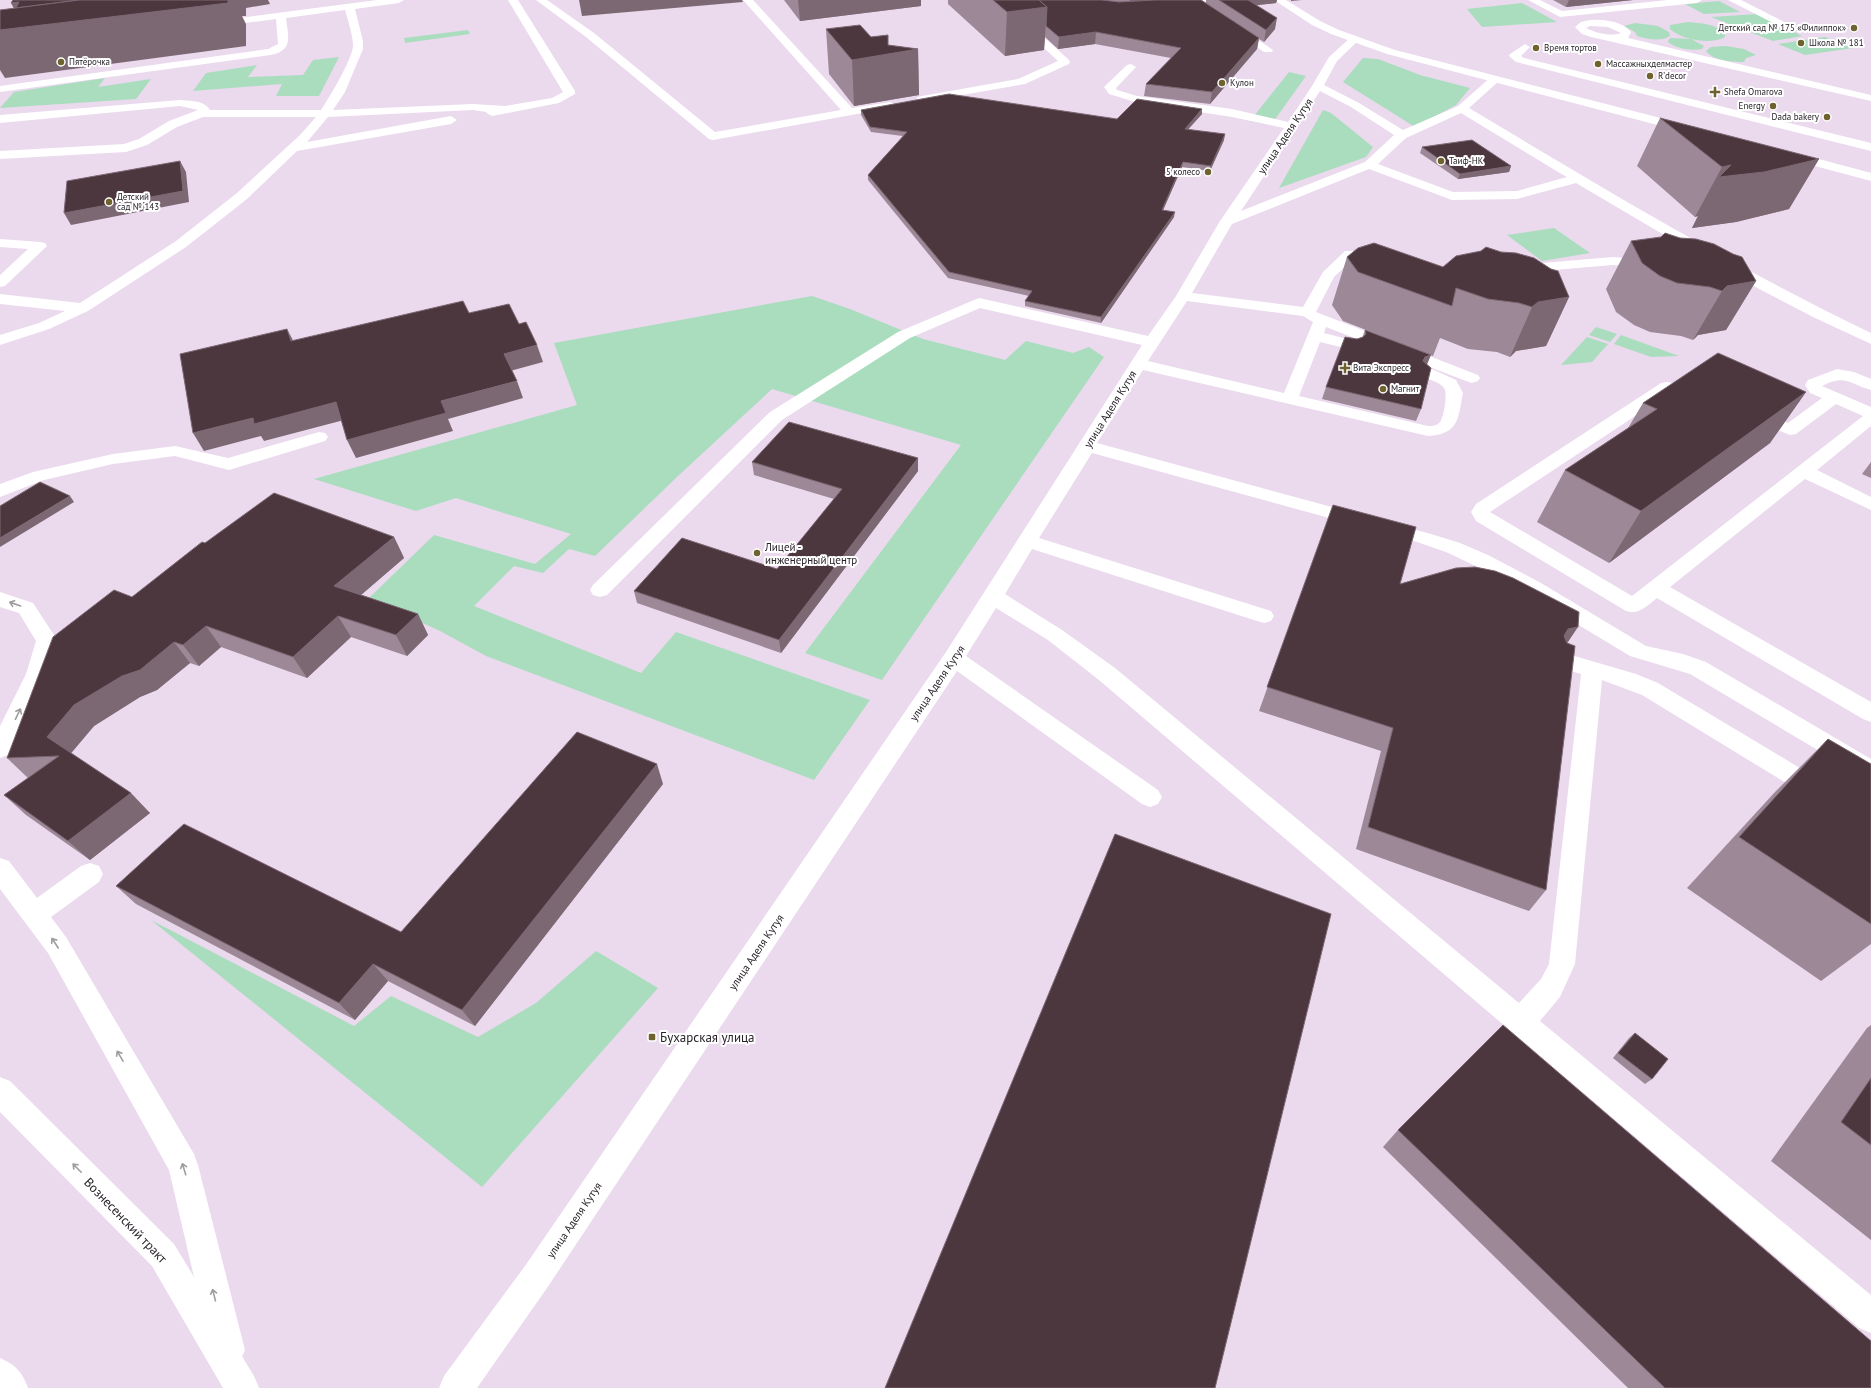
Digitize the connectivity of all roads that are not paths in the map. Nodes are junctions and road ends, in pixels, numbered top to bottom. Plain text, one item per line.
1 (399, 0) edge
2 (513, 0) edge
3 (541, 0) edge
4 (748, 0) edge
5 (998, 0) edge
6 (1279, 0) edge
7 (1533, 0) edge
8 (1697, 0) edge
9 (1733, 0) edge
10 (1194, 1) edge
11 (349, 6) junction
12 (1560, 14) junction
13 (281, 15) junction
14 (203, 25) dead end
15 (1582, 26) junction
16 (1789, 27) dead end
17 (1612, 38) junction
18 (1354, 40) junction
19 (1525, 47) dead end
20 (1268, 50) dead end
21 (1131, 66) dead end
22 (1495, 79) junction
23 (1318, 86) junction
24 (0, 89) edge
25 (1871, 98) edge
26 (1462, 108) junction
27 (507, 110) junction
28 (849, 112) junction
29 (200, 113) junction
30 (326, 114) junction
31 (0, 119) edge
32 (1291, 126) junction
33 (1702, 133) edge
34 (1402, 135) junction
35 (1871, 147) edge
36 (293, 150) junction
37 (274, 151) dead end
38 (1779, 153) edge
39 (0, 155) edge
40 (1369, 165) junction
41 (1871, 177) edge
42 (1579, 178) junction
43 (1228, 221) junction
44 (0, 243) edge
45 (1663, 267) edge
46 (1390, 268) edge
47 (1502, 270) edge
48 (0, 283) edge
49 (1183, 296) junction
50 (0, 299) edge
51 (83, 308) junction
52 (1315, 316) junction
53 (1315, 336) junction
54 (1871, 339) edge
55 (0, 340) edge
56 (1152, 342) junction
57 (1139, 364) junction
58 (1472, 378) dead end
59 (1681, 384) edge
60 (1871, 385) edge
61 (1834, 397) junction
62 (1290, 399) junction
63 (1741, 408) edge
64 (1871, 413) edge
65 (1871, 418) edge
66 (319, 437) dead end
67 (1087, 446) junction
68 (1804, 471) junction
69 (0, 491) edge
70 (1871, 504) edge
71 (1028, 540) junction
72 (1655, 588) junction
73 (600, 590) dead end
74 (993, 596) junction
75 (0, 599) edge
76 (1264, 616) dead end
77 (954, 658) junction
78 (1561, 660) edge
79 (1592, 669) junction
80 (1871, 712) edge
81 (0, 749) edge
82 (1871, 770) edge
83 (1150, 796) dead end
84 (1837, 803) edge
85 (0, 869) edge
86 (90, 874) dead end
87 (34, 915) junction
88 (1521, 1022) junction
89 (0, 1091) edge
90 (1871, 1316) edge
91 (0, 1375) edge
92 (237, 1381) edge
93 (11, 1388) edge
94 (456, 1388) edge

1 - 11 street
2 - 27 street
3 - 28 street
4 - 28 street
5 - 28 street
6 - 18 street
7 - 12 street
8 - 12 street
9 - 16 street
10 - 20 street
11 - 13 street
11 - 30 street
12 - 15 street
13 - 14 street
13 - 24 street
15 - 17 street
15 - 17 street
17 - 25 street
18 - 22 street
18 - 23 street, улица Аделя Кутуя
19 - 35 street
21 - 32 street
22 - 26 street
22 - 33 street
23 - 32 street, улица Аделя Кутуя
23 - 34 street
26 - 34 street
26 - 42 street
27 - 30 street
27 - 36 street
29 - 30 street
29 - 31 street
29 - 39 street
30 - 36 street
32 - 43 street, улица Аделя Кутуя
34 - 40 street
36 - 37 street
36 - 51 street
38 - 41 street
40 - 42 street
40 - 43 street
42 - 54 street
43 - 49 street, улица Аделя Кутуя
44 - 48 street
45 - 47 street
46 - 52 street
49 - 52 street
49 - 56 street, улица Аделя Кутуя
50 - 51 street
51 - 55 street
52 - 53 street
52 - 58 street
53 - 62 street
53 - 62 street
56 - 57 street, улица Аделя Кутуя
56 - 73 street
57 - 62 street
57 - 67 street, улица Аделя Кутуя
59 - 72 street
60 - 61 street
61 - 63 street
61 - 64 street
65 - 68 street
66 - 69 street
67 - 71 street, улица Аделя Кутуя
67 - 82 street
68 - 70 street
68 - 72 street
71 - 74 street, улица Аделя Кутуя
71 - 76 street
72 - 80 street
74 - 77 street, улица Аделя Кутуя
74 - 88 street
81 -> 75 street
77 - 83 street
77 - 94 street, улица Аделя Кутуя
78 - 79 street
79 - 84 street
79 - 88 street
85 - 87 street
86 - 87 street
92 -> 87 street
88 - 90 street
92 -> 89 street, Вознесенский тракт
91 - 93 street

